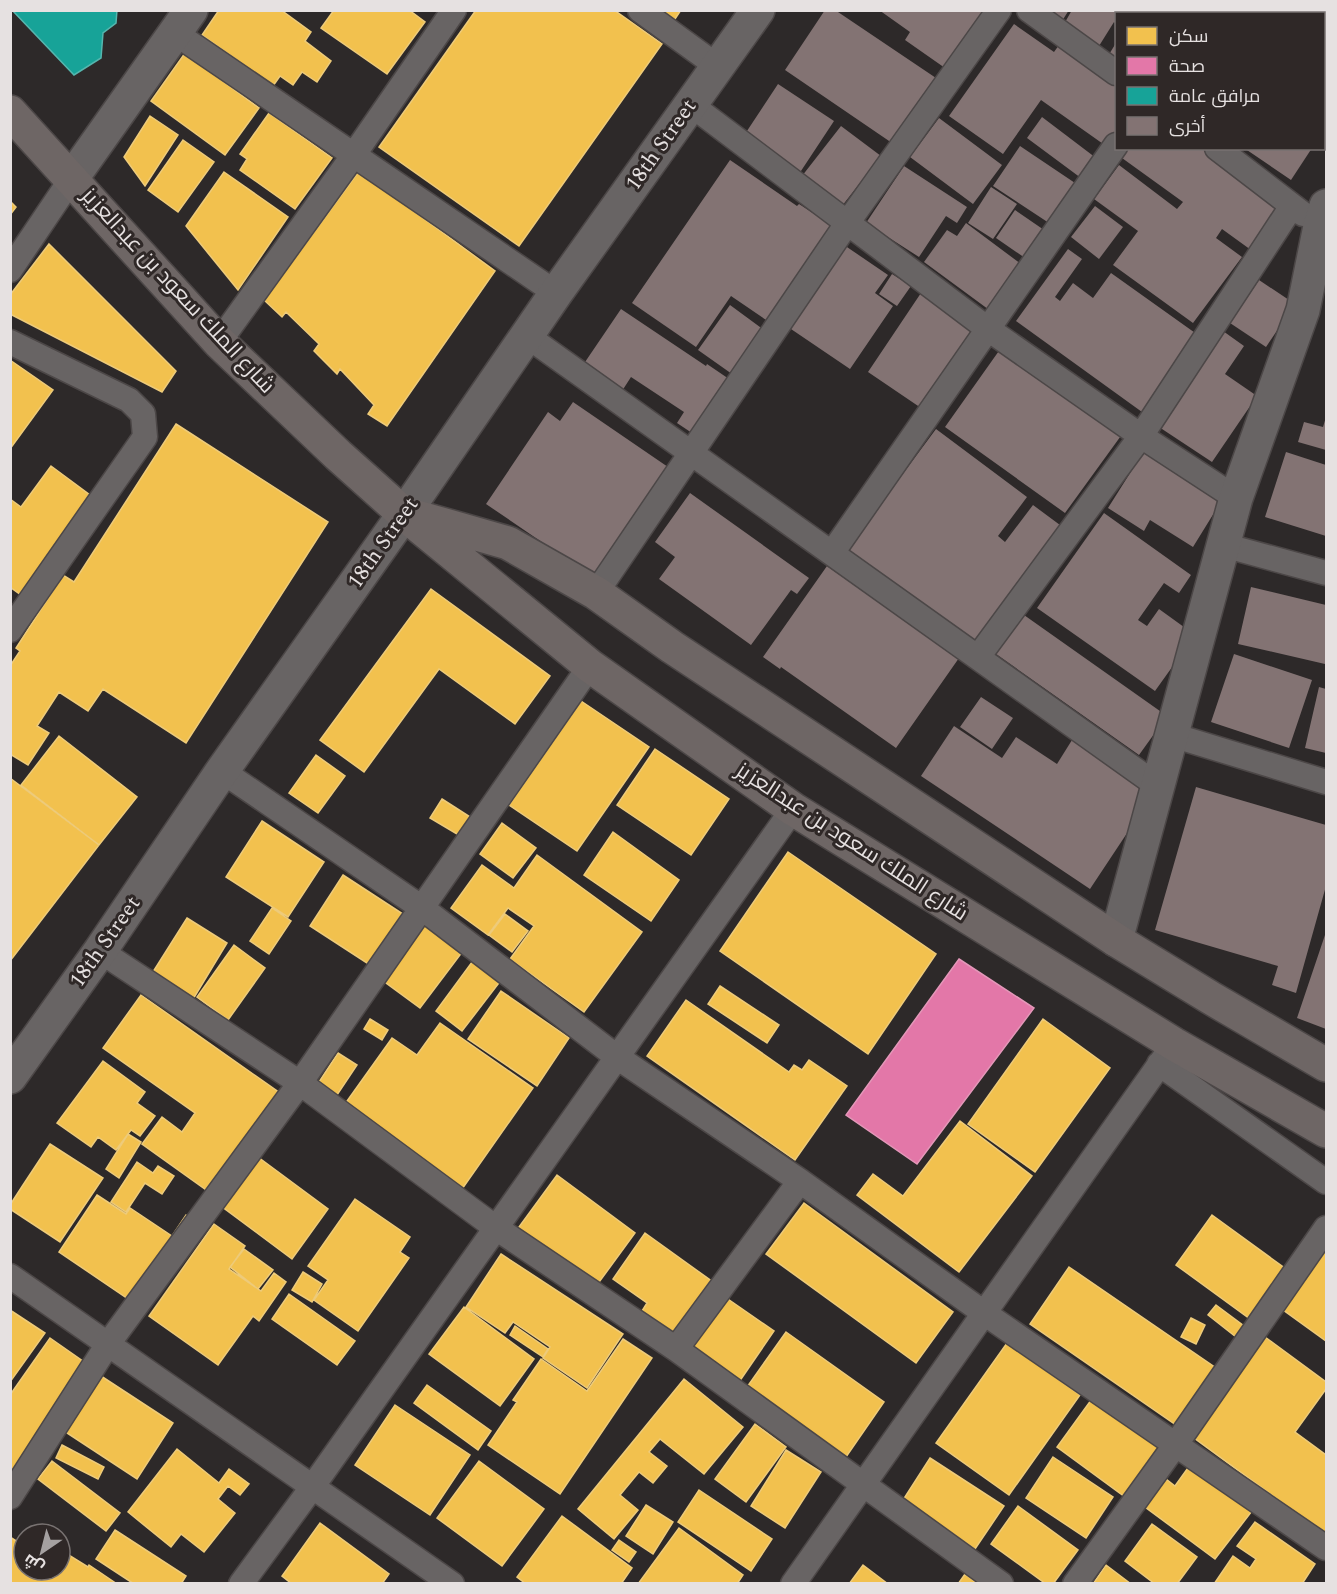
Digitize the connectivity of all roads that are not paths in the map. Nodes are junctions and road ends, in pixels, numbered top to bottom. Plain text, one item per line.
1 (454, 10) edge
2 (640, 10) edge
3 (758, 10) edge
4 (999, 10) edge
5 (1029, 10) edge
6 (183, 22) edge
7 (717, 66) junction
8 (1115, 71) edge
9 (690, 104) junction
10 (10, 112) edge
11 (1115, 146) edge
12 (1220, 150) edge
13 (354, 156) junction
14 (72, 178) junction
15 (1292, 206) junction
16 (1323, 216) edge
17 (848, 222) junction
18 (10, 270) edge
19 (556, 293) junction
20 (1315, 314) edge
21 (988, 329) junction
22 (526, 336) junction
23 (10, 342) edge
24 (219, 342) junction
25 (1141, 436) junction
26 (693, 453) junction
27 (1236, 498) junction
28 (404, 514) junction
29 (1223, 545) junction
30 (832, 553) junction
31 (1326, 573) edge
32 (596, 593) junction
33 (10, 630) edge
34 (978, 657) junction
35 (590, 666) junction
36 (1172, 735) junction
37 (222, 771) junction
38 (1326, 782) edge
39 (1158, 786) junction
40 (793, 809) junction
41 (422, 908) junction
42 (1116, 940) junction
43 (100, 951) junction
44 (1167, 1054) junction
45 (617, 1057) junction
46 (1326, 1065) edge
47 (12, 1072) edge
48 (300, 1083) junction
49 (1326, 1131) edge
50 (800, 1181) junction
51 (1326, 1182) edge
52 (496, 1228) junction
53 (1326, 1228) edge
54 (10, 1276) edge
55 (984, 1313) junction
56 (108, 1344) junction
57 (676, 1349) junction
58 (1176, 1444) junction
59 (863, 1485) junction
60 (313, 1486) junction
61 (10, 1497) edge
62 (1326, 1548) edge
63 (241, 1584) edge
64 (452, 1584) edge
65 (793, 1584) edge
66 (1001, 1584) edge
67 (1075, 1584) edge

1 - 13 street
2 - 7 street
3 - 7 street, 18th Street
4 - 17 street
5 - 8 street
6 - 13 street
6 - 14 street
7 - 9 street, 18th Street
9 - 17 street
9 - 19 street, 18th Street
10 - 14 main road, شارع الملك سعود بن عبدالعزيز
11 - 21 street
12 - 15 street
13 - 19 street
13 - 24 street
14 - 18 street
14 - 24 main road, شارع الملك سعود بن عبدالعزيز
15 - 16 street
15 - 25 street
16 - 20 street
17 - 21 street
17 - 26 street
19 - 22 street, 18th Street
20 - 27 street
21 - 25 street
21 - 30 street
22 - 26 street
22 - 28 street, 18th Street
23 - 33 street
24 - 28 main road, شارع الملك سعود بن عبدالعزيز
25 - 27 street
25 - 34 street
26 - 30 street
26 - 32 street
27 - 29 street
28 - 32 main road, شارع الملك سعود بن عبدالعزيز
28 - 35 main road, شارع الملك سعود بن عبدالعزيز
28 - 37 street, 18th Street
29 - 31 street
29 - 36 street
30 - 34 street
32 - 42 main road, شارع الملك سعود بن عبدالعزيز
34 - 39 street
35 - 40 main road, شارع الملك سعود بن عبدالعزيز
35 - 41 street
36 - 38 street
36 - 39 street
37 - 41 street
37 - 43 street, 18th Street
39 - 42 street
40 - 44 main road, شارع الملك سعود بن عبدالعزيز
40 - 45 street
41 - 45 street
41 - 48 street
42 - 46 main road, شارع الملك سعود بن عبدالعزيز
43 - 47 street, 18th Street
43 - 48 street
44 - 49 main road, شارع الملك سعود بن عبدالعزيز
44 - 51 street
44 - 55 street
45 - 50 street
45 - 52 street
48 - 52 street
48 - 56 street
50 - 55 street
50 - 57 street
52 - 57 street
52 - 60 street
53 - 58 street
54 - 56 street
55 - 58 street
55 - 59 street
56 - 60 street
56 - 61 street
57 - 59 street
58 - 62 street
58 - 67 street
59 - 65 street
59 - 66 street
60 - 63 street
60 - 64 street

